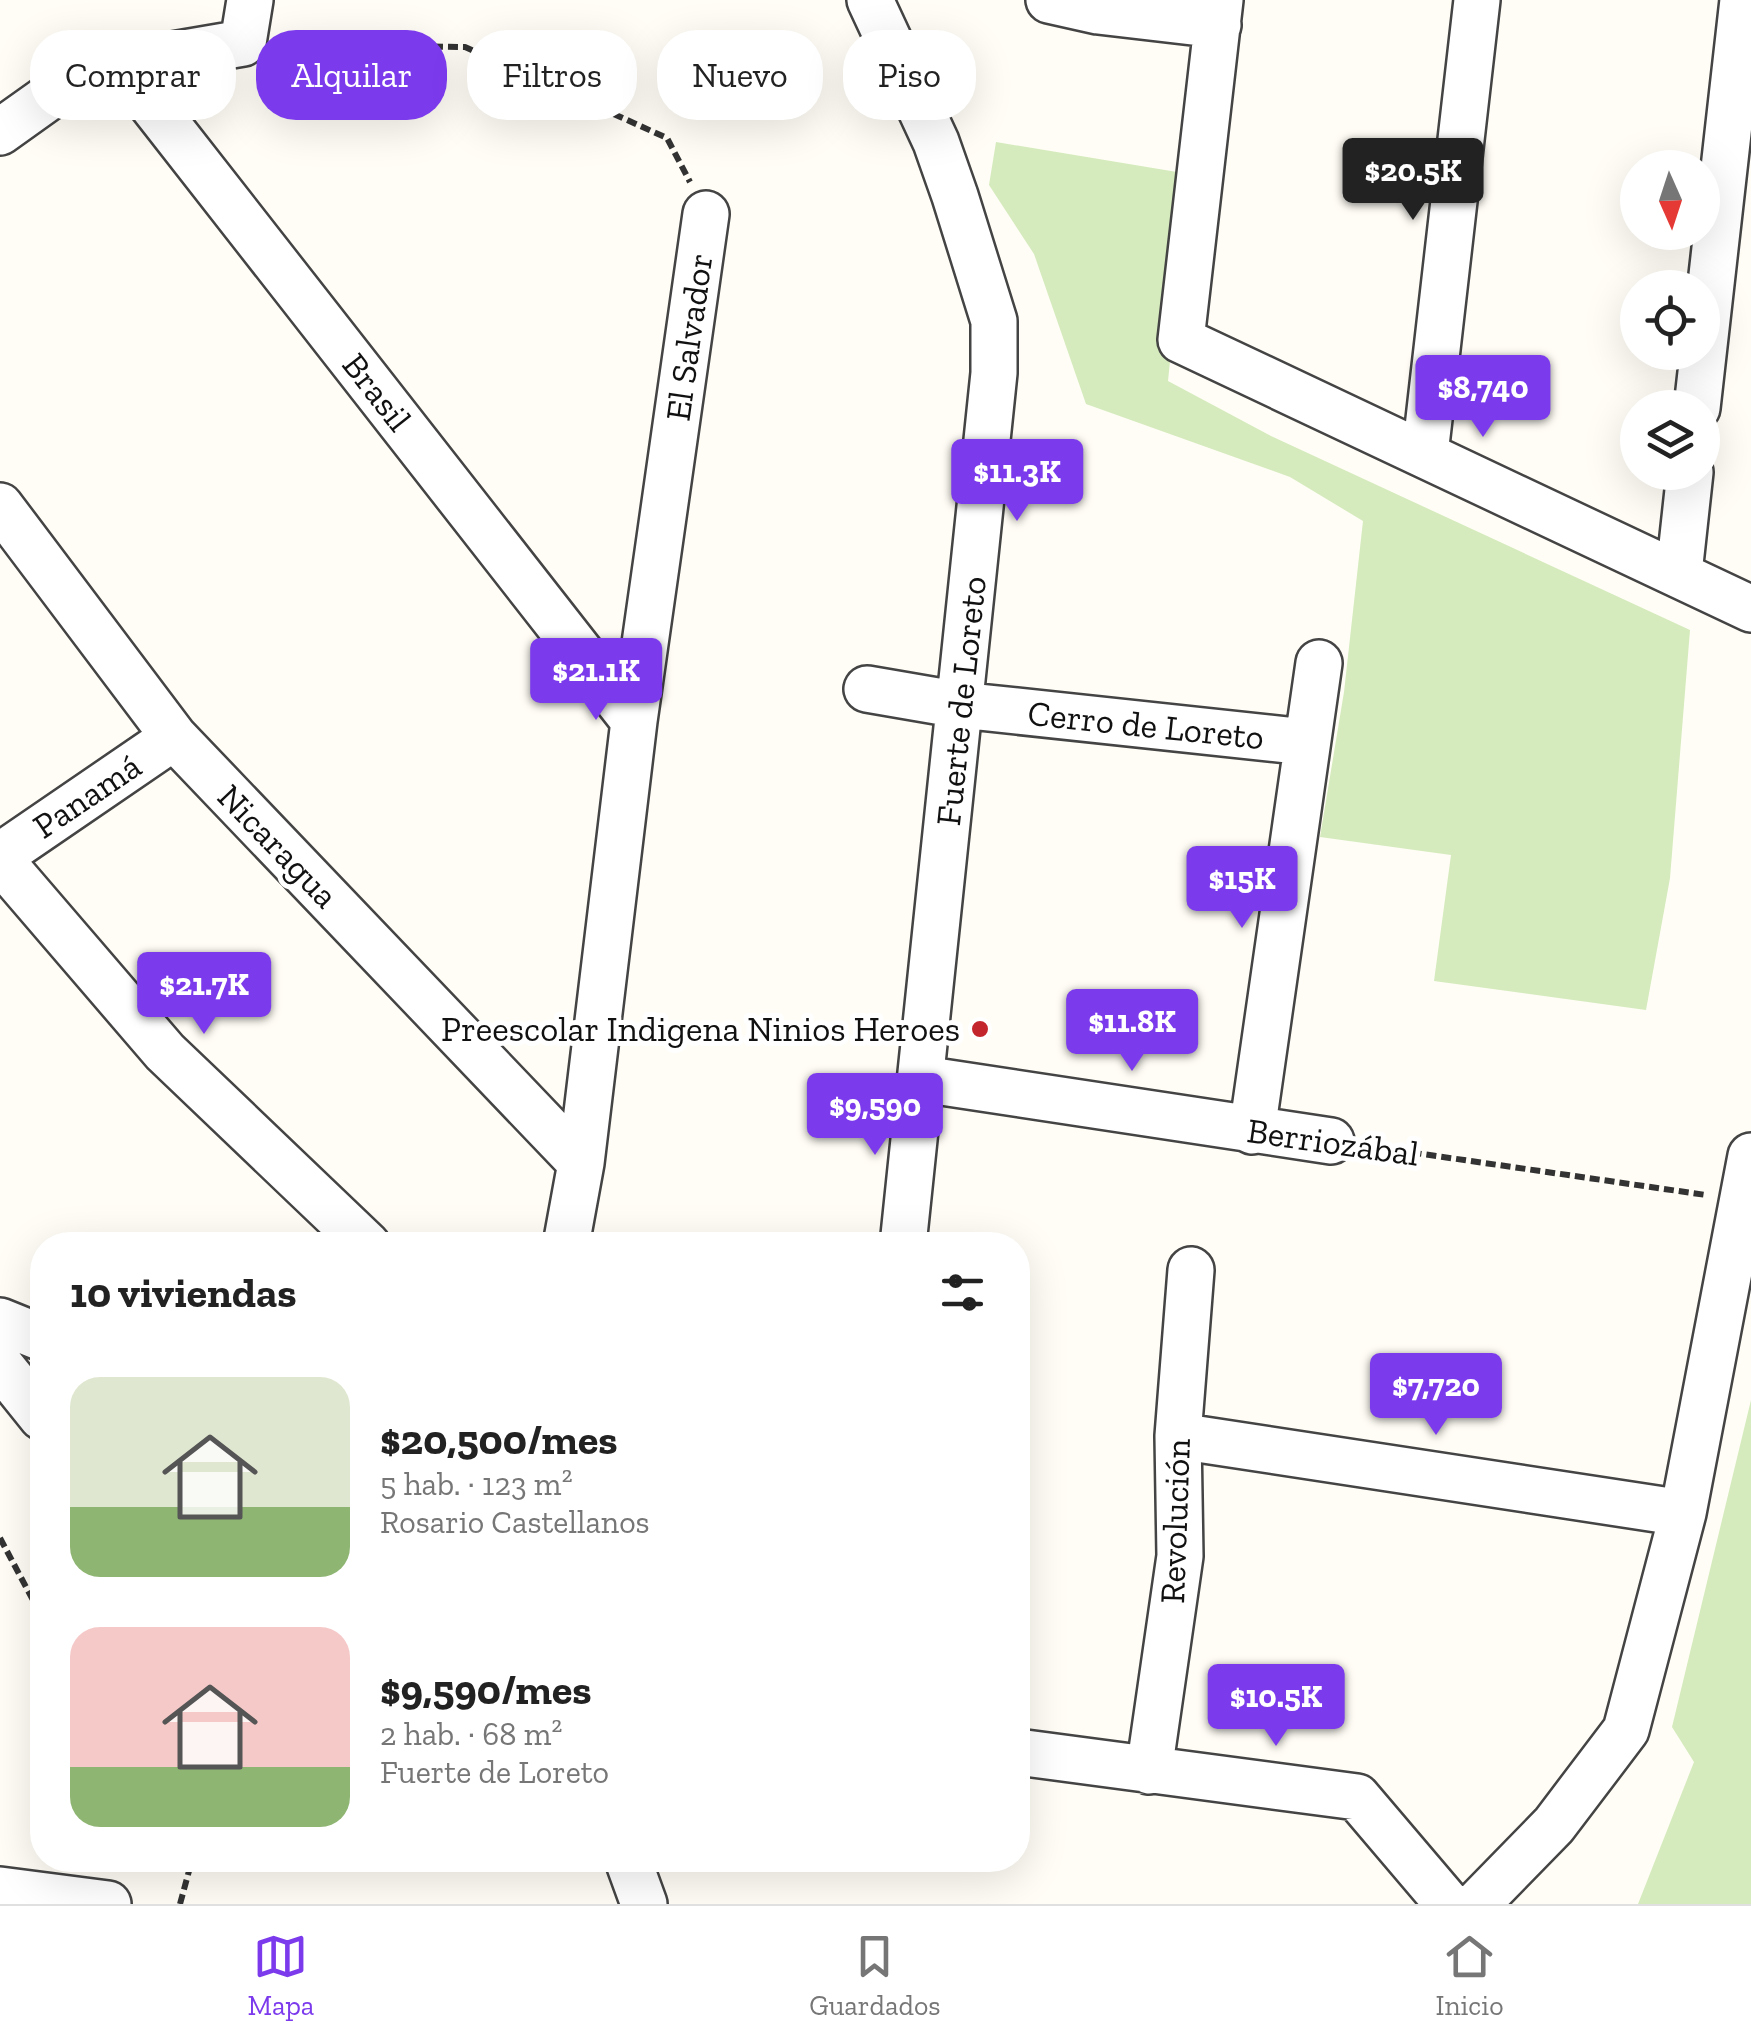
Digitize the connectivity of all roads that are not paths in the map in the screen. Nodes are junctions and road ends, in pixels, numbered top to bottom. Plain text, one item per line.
1 (870, 0) edge
2 (1049, 0) edge
3 (1476, 0) edge
4 (1743, 0) edge
5 (1219, 12) edge
6 (246, 21) edge
7 (220, 30) edge
8 (30, 111) edge
9 (164, 120) edge
10 (0, 132) edge
11 (706, 214) road end
12 (1700, 390) edge
13 (1425, 454) junction
14 (1688, 490) edge
15 (0, 506) edge
16 (1679, 573) junction
17 (1751, 609) edge
18 (1319, 663) dead end
19 (867, 689) dead end
20 (960, 705) junction
21 (634, 721) junction
22 (174, 736) junction
23 (1306, 742) junction
24 (0, 858) edge
25 (922, 1080) junction
26 (1252, 1132) junction
27 (1331, 1141) road end
28 (1751, 1156) edge
29 (580, 1163) junction
30 (354, 1232) edge
31 (568, 1232) edge
32 (904, 1232) edge
33 (1191, 1270) dead end
34 (0, 1321) edge
35 (30, 1333) edge
36 (0, 1365) edge
37 (30, 1403) edge
38 (1178, 1436) junction
39 (1683, 1513) junction
40 (1030, 1754) edge
41 (1149, 1771) junction
42 (632, 1872) edge
43 (0, 1890) edge
44 (108, 1904) edge
45 (644, 1904) edge
46 (1448, 1904) edge
47 (1477, 1904) edge

1 - 20 street, Fuerte de Loreto
2 - 5 street
3 - 13 street
4 - 12 street
5 - 13 street
6 - 7 street
8 - 10 street
9 - 21 street, Brasil
11 - 21 street, El Salvador
13 - 16 street
14 - 16 street
15 - 22 street, Nicaragua
16 - 17 street
18 - 23 street
19 - 20 street, Cerro de Loreto
20 - 23 street, Cerro de Loreto
20 - 25 street, Fuerte de Loreto
21 - 29 street, El Salvador
22 - 24 street, Panamá
22 - 29 street, Nicaragua
23 - 26 street
24 - 30 street
25 - 26 street, Berriozábal
25 - 32 street, Fuerte de Loreto
26 - 27 street, Berriozábal
28 - 39 street
29 - 31 street, El Salvador
33 - 38 street, Revolución
34 - 35 street
36 - 37 street
38 - 39 street
38 - 41 street, Revolución
39 - 47 street
40 - 41 street
41 - 46 street
42 - 45 street
43 - 44 street

